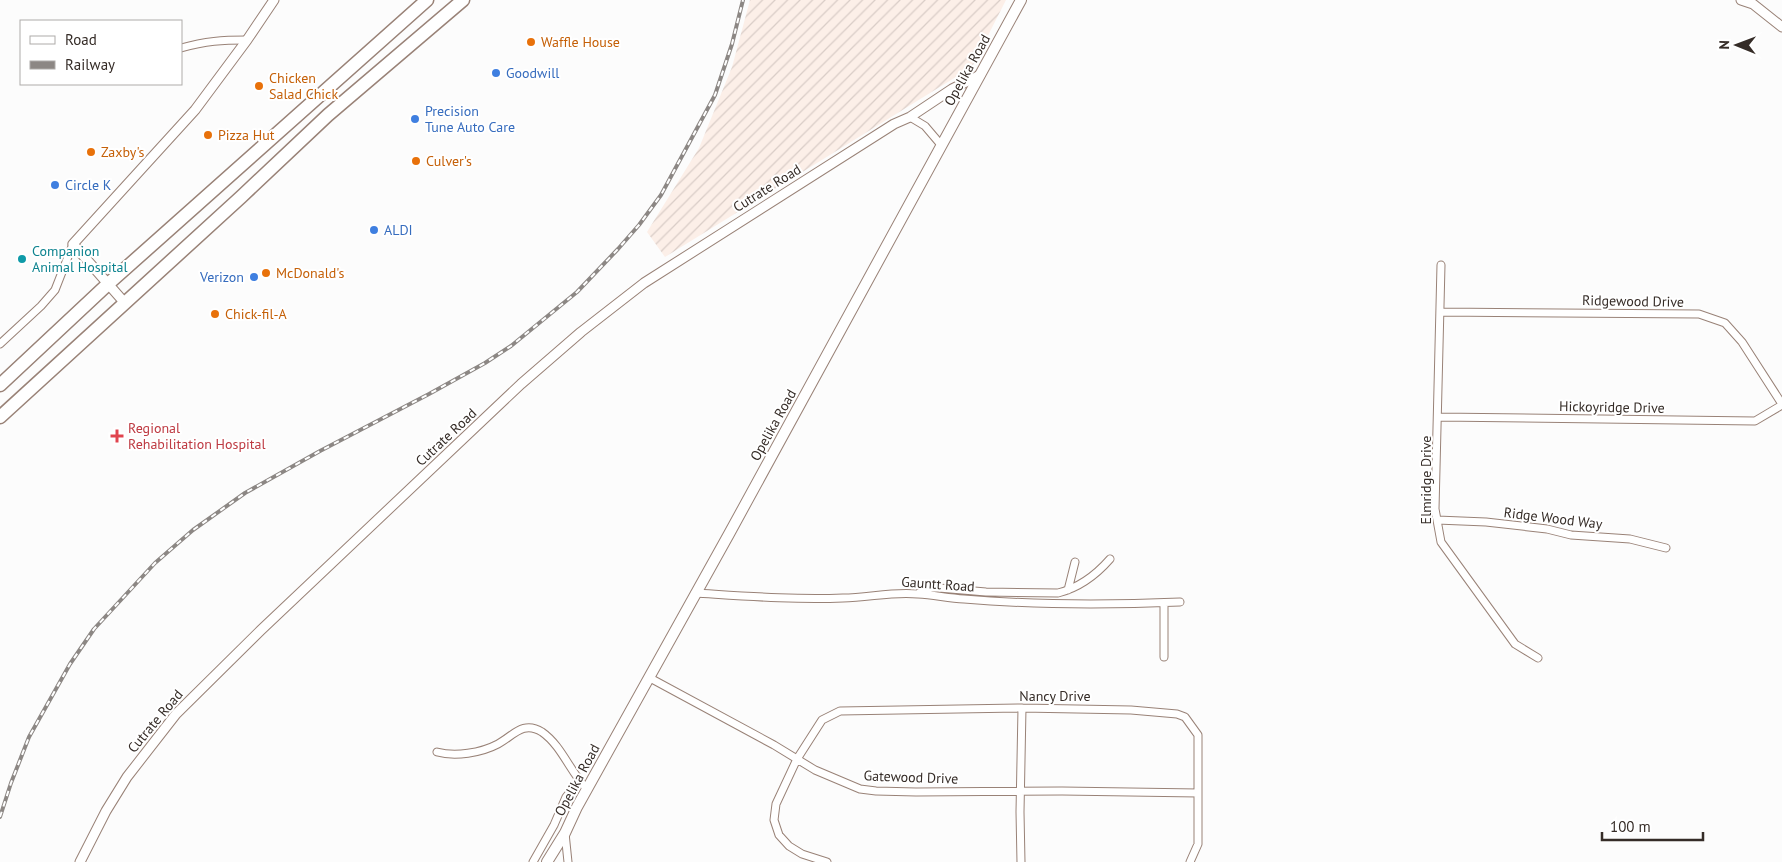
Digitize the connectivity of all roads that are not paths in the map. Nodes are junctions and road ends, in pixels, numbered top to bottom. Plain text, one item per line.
1 (274, 0) edge
2 (426, 0) edge
3 (463, 0) edge
4 (1021, 0) edge
5 (1742, 0) edge
6 (1782, 27) edge
7 (247, 40) junction
8 (182, 48) edge
9 (980, 75) junction
10 (910, 116) junction
11 (942, 146) junction
12 (73, 244) junction
13 (1441, 265) dead end
14 (108, 284) junction
15 (124, 302) junction
16 (1440, 312) junction
17 (0, 344) edge
18 (0, 385) edge
19 (1782, 404) edge
20 (0, 417) edge
21 (1438, 417) junction
22 (1437, 520) junction
23 (1666, 548) dead end
24 (1110, 559) dead end
25 (1075, 562) dead end
26 (1068, 590) junction
27 (695, 593) junction
28 (919, 594) junction
29 (1180, 602) dead end
30 (1164, 603) junction
31 (1164, 657) dead end
32 (1538, 658) dead end
33 (650, 678) junction
34 (1022, 708) junction
35 (438, 752) dead end
36 (797, 759) junction
37 (579, 781) junction
38 (587, 789) junction
39 (1020, 791) junction
40 (1198, 793) junction
41 (565, 833) junction
42 (80, 862) edge
43 (533, 862) edge
44 (547, 862) edge
45 (568, 862) edge
46 (827, 862) edge
47 (1021, 862) edge
48 (1190, 862) edge

1 - 7 street
2 - 14 highway
3 - 15 highway
4 - 9 main road, Opelika Road
5 - 6 street
7 - 8 street
7 - 12 street
9 - 10 street, Cutrate Road
9 - 11 main road, Opelika Road
10 - 11 street
10 - 42 street, Cutrate Road
11 - 27 main road, Opelika Road
12 - 14 street
12 - 17 street
13 - 16 street, Elmridge Drive
14 - 15 street
14 - 18 highway
15 - 20 highway
16 - 19 street, Ridgewood Drive
16 - 21 street, Elmridge Drive
19 - 21 street, Hickoyridge Drive
21 - 22 street, Elmridge Drive
22 - 23 street, Ridge Wood Way
22 - 32 street, Elmridge Drive
24 - 26 street
25 - 26 street
26 - 28 street
27 - 28 street, Gauntt Road
27 - 33 main road, Opelika Road
28 - 30 street, Gauntt Road
29 - 30 street, Gauntt Road
30 - 31 street
33 - 36 street, Gatewood Drive
33 - 38 main road, Opelika Road
34 - 36 street, Nancy Drive
34 - 39 street
34 - 40 street, Nancy Drive
35 - 37 street
36 - 39 street, Gatewood Drive
36 - 46 street, Nancy Drive
37 - 38 street
37 - 43 street
38 - 41 main road, Opelika Road
39 - 40 street, Gatewood Drive
39 - 47 street
40 - 48 street, Nancy Drive
41 - 44 main road, Opelika Road
41 - 45 street

